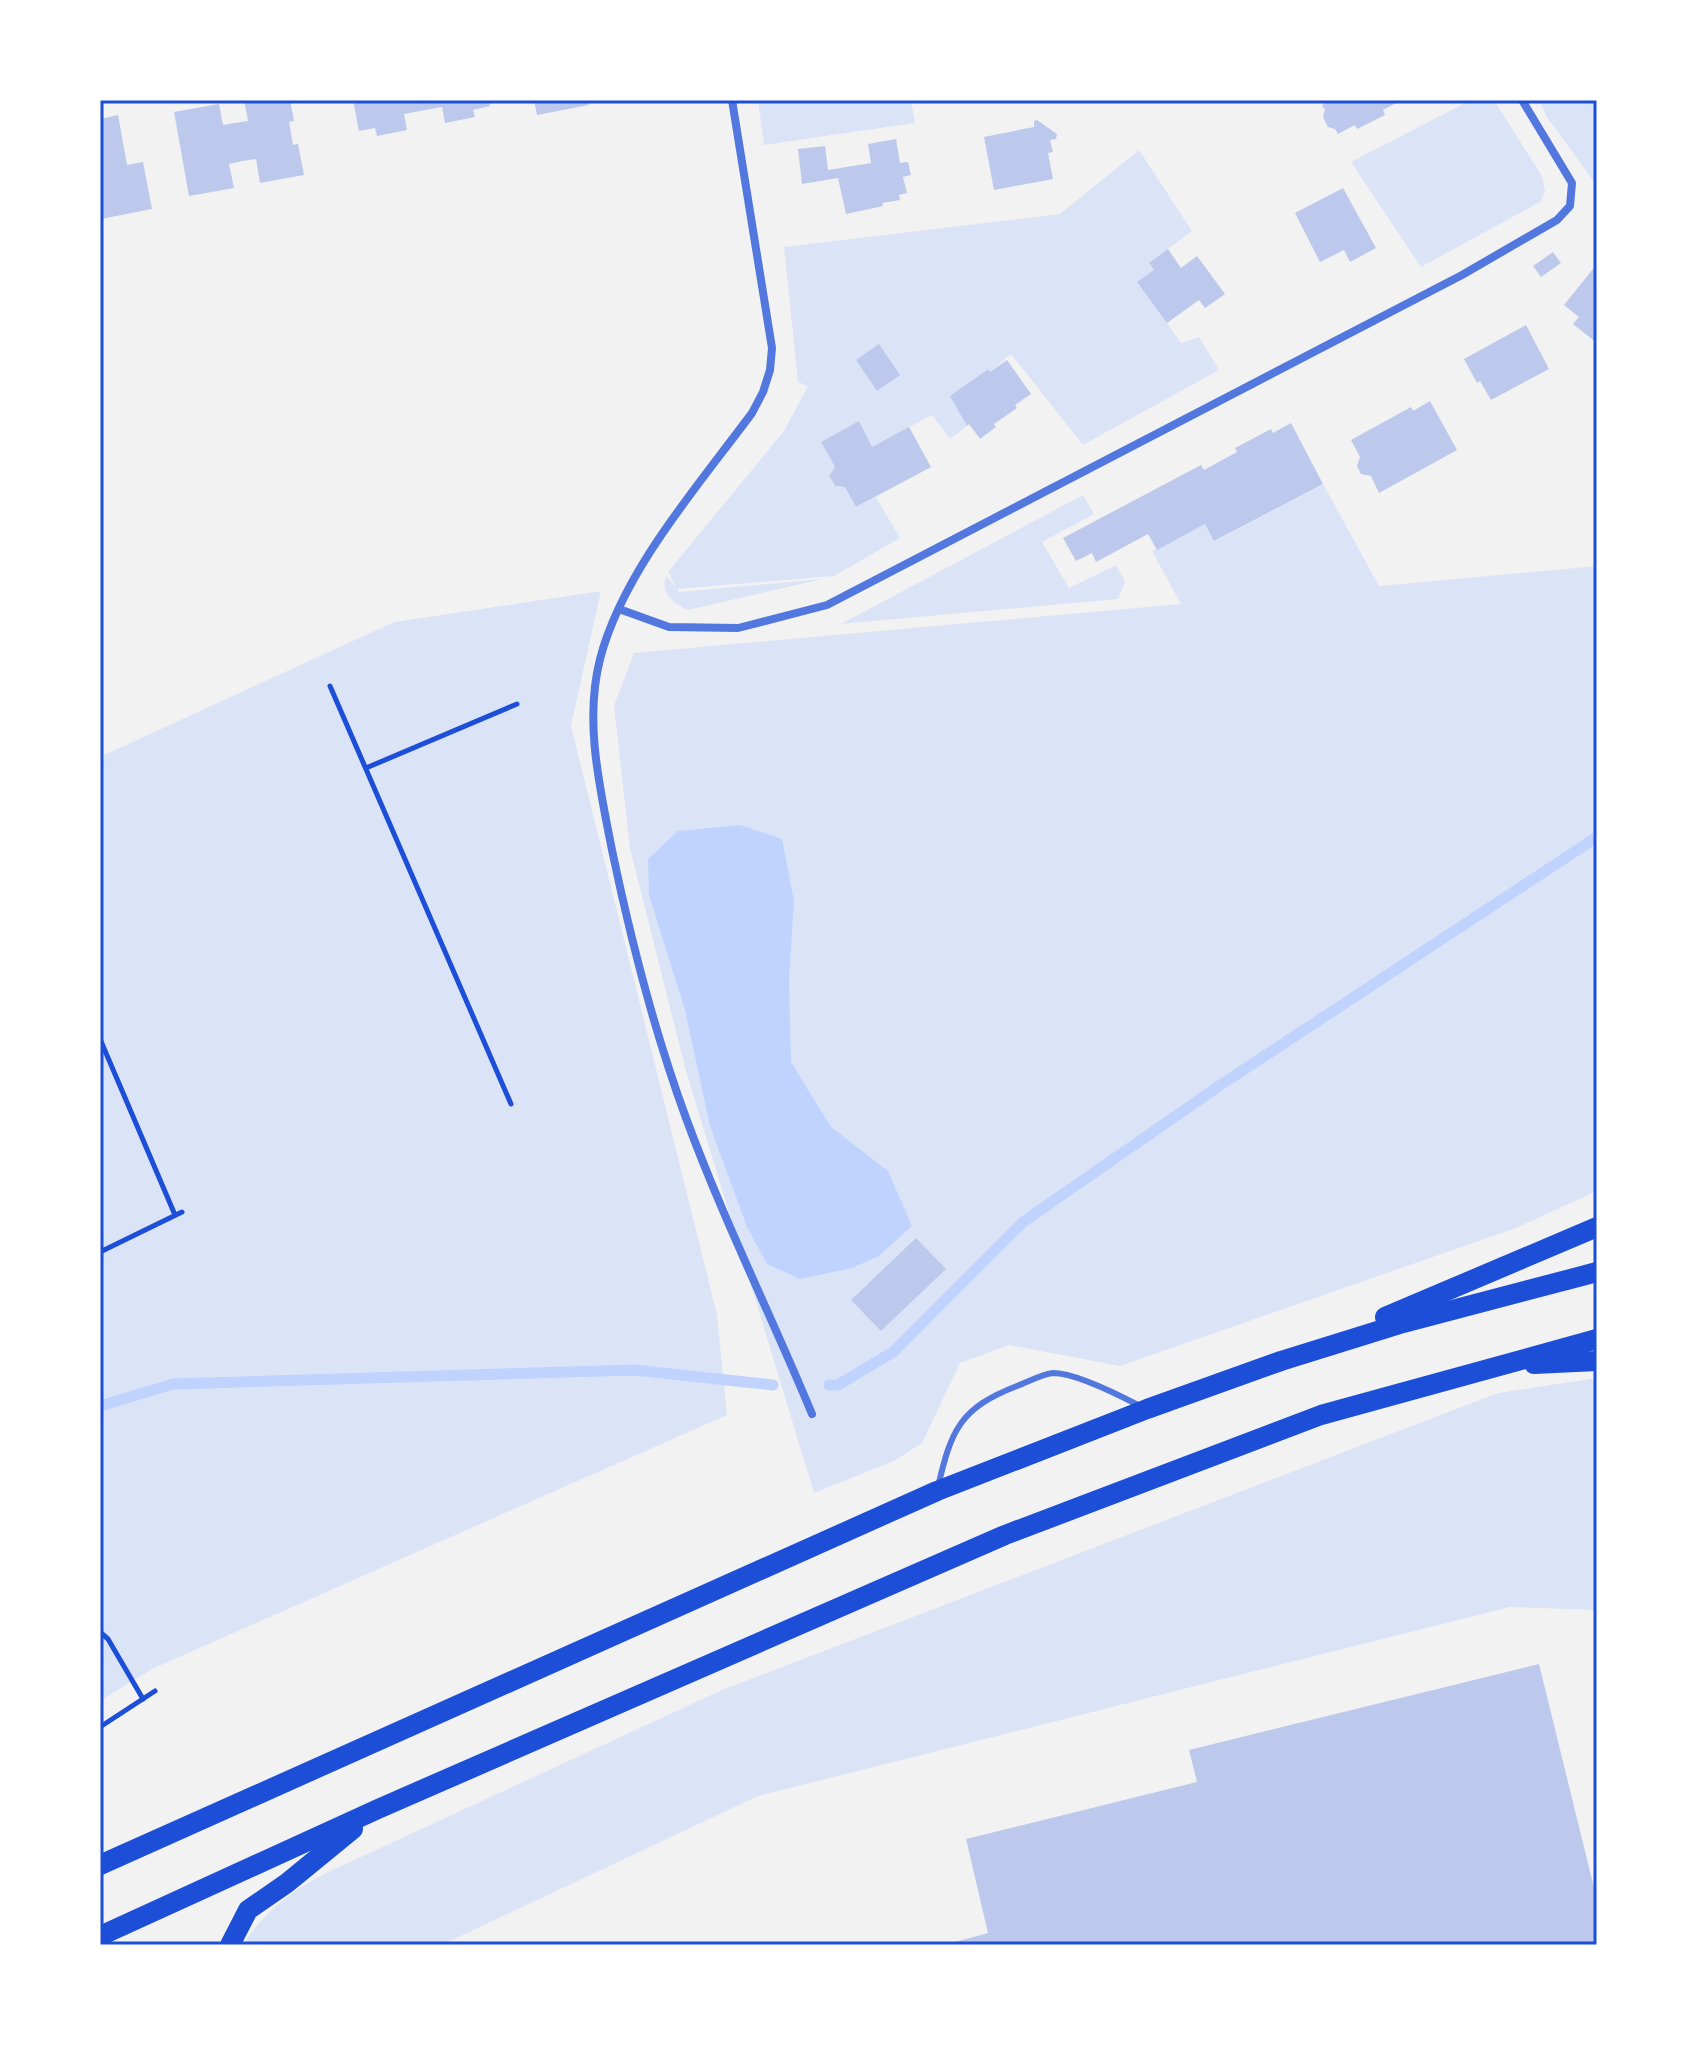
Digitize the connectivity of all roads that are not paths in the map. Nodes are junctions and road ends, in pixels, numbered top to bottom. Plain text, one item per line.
1 (732, 100) edge
2 (1522, 100) edge
3 (619, 609) junction
4 (1597, 1227) edge
5 (1597, 1272) edge
6 (1597, 1339) edge
7 (1281, 1361) junction
8 (1597, 1361) edge
9 (1494, 1365) junction
10 (1147, 1409) junction
11 (812, 1414) dead end
12 (937, 1491) junction
13 (378, 1809) junction
14 (100, 1865) edge
15 (100, 1936) edge
16 (230, 1945) edge

1 - 3 street
2 - 3 street
3 - 11 street
4 - 7 main road
5 - 7 main road
6 - 9 main road
7 - 10 main road
8 - 9 main road
9 - 13 main road
10 - 12 main road
10 - 12 lane
12 - 14 main road
13 - 15 main road
13 - 16 main road

